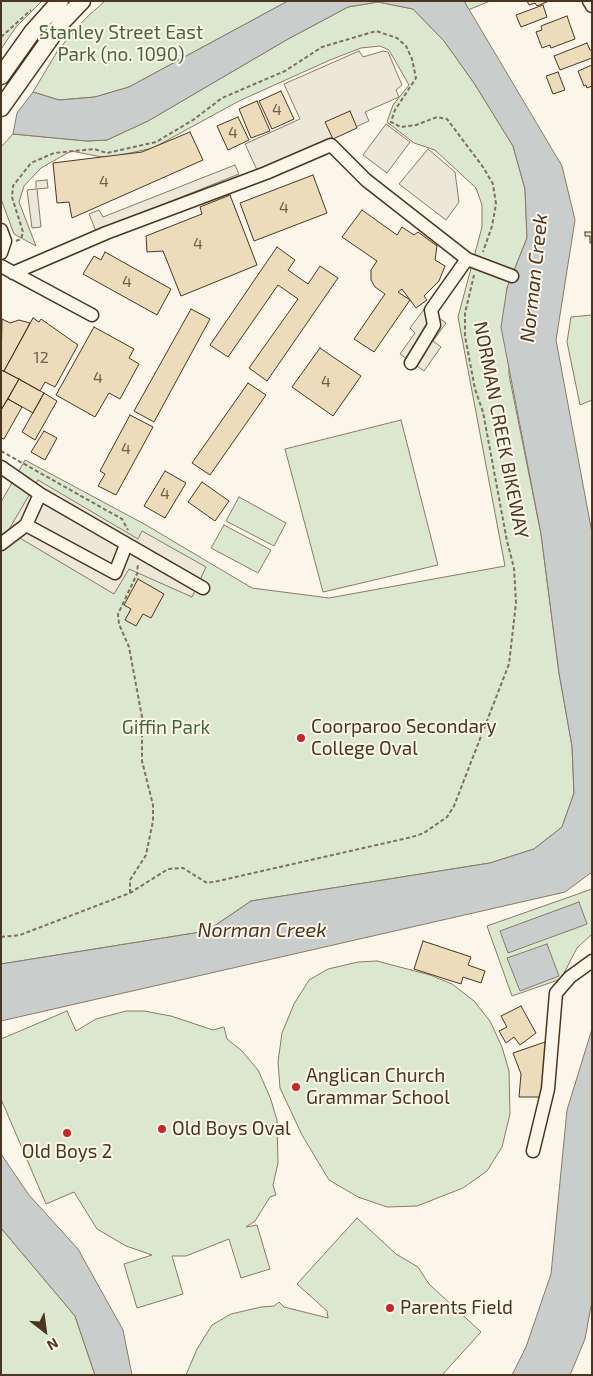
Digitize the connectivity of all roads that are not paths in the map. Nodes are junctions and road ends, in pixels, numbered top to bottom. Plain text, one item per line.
1 (60, 1) edge
2 (82, 1) edge
3 (589, 1) edge
4 (592, 6) edge
5 (1, 76) edge
6 (1, 108) edge
7 (1, 230) edge
8 (3, 248) edge
9 (473, 261) junction
10 (1, 266) edge
11 (13, 273) junction
12 (512, 276) dead end
13 (92, 315) dead end
14 (411, 363) dead end
15 (1, 467) edge
16 (40, 494) junction
17 (26, 525) junction
18 (1, 544) edge
19 (126, 545) junction
20 (203, 588) dead end
21 (592, 961) edge
22 (533, 1151) dead end

1 - 5 main road
2 - 6 main road
3 - 4 street
7 - 8 street
9 - 11 street
9 - 12 street
9 - 14 street
10 - 11 street
11 - 13 street
15 - 16 street
16 - 17 street
16 - 19 street
17 - 18 street
17 - 19 street
19 - 20 street
21 - 22 street

